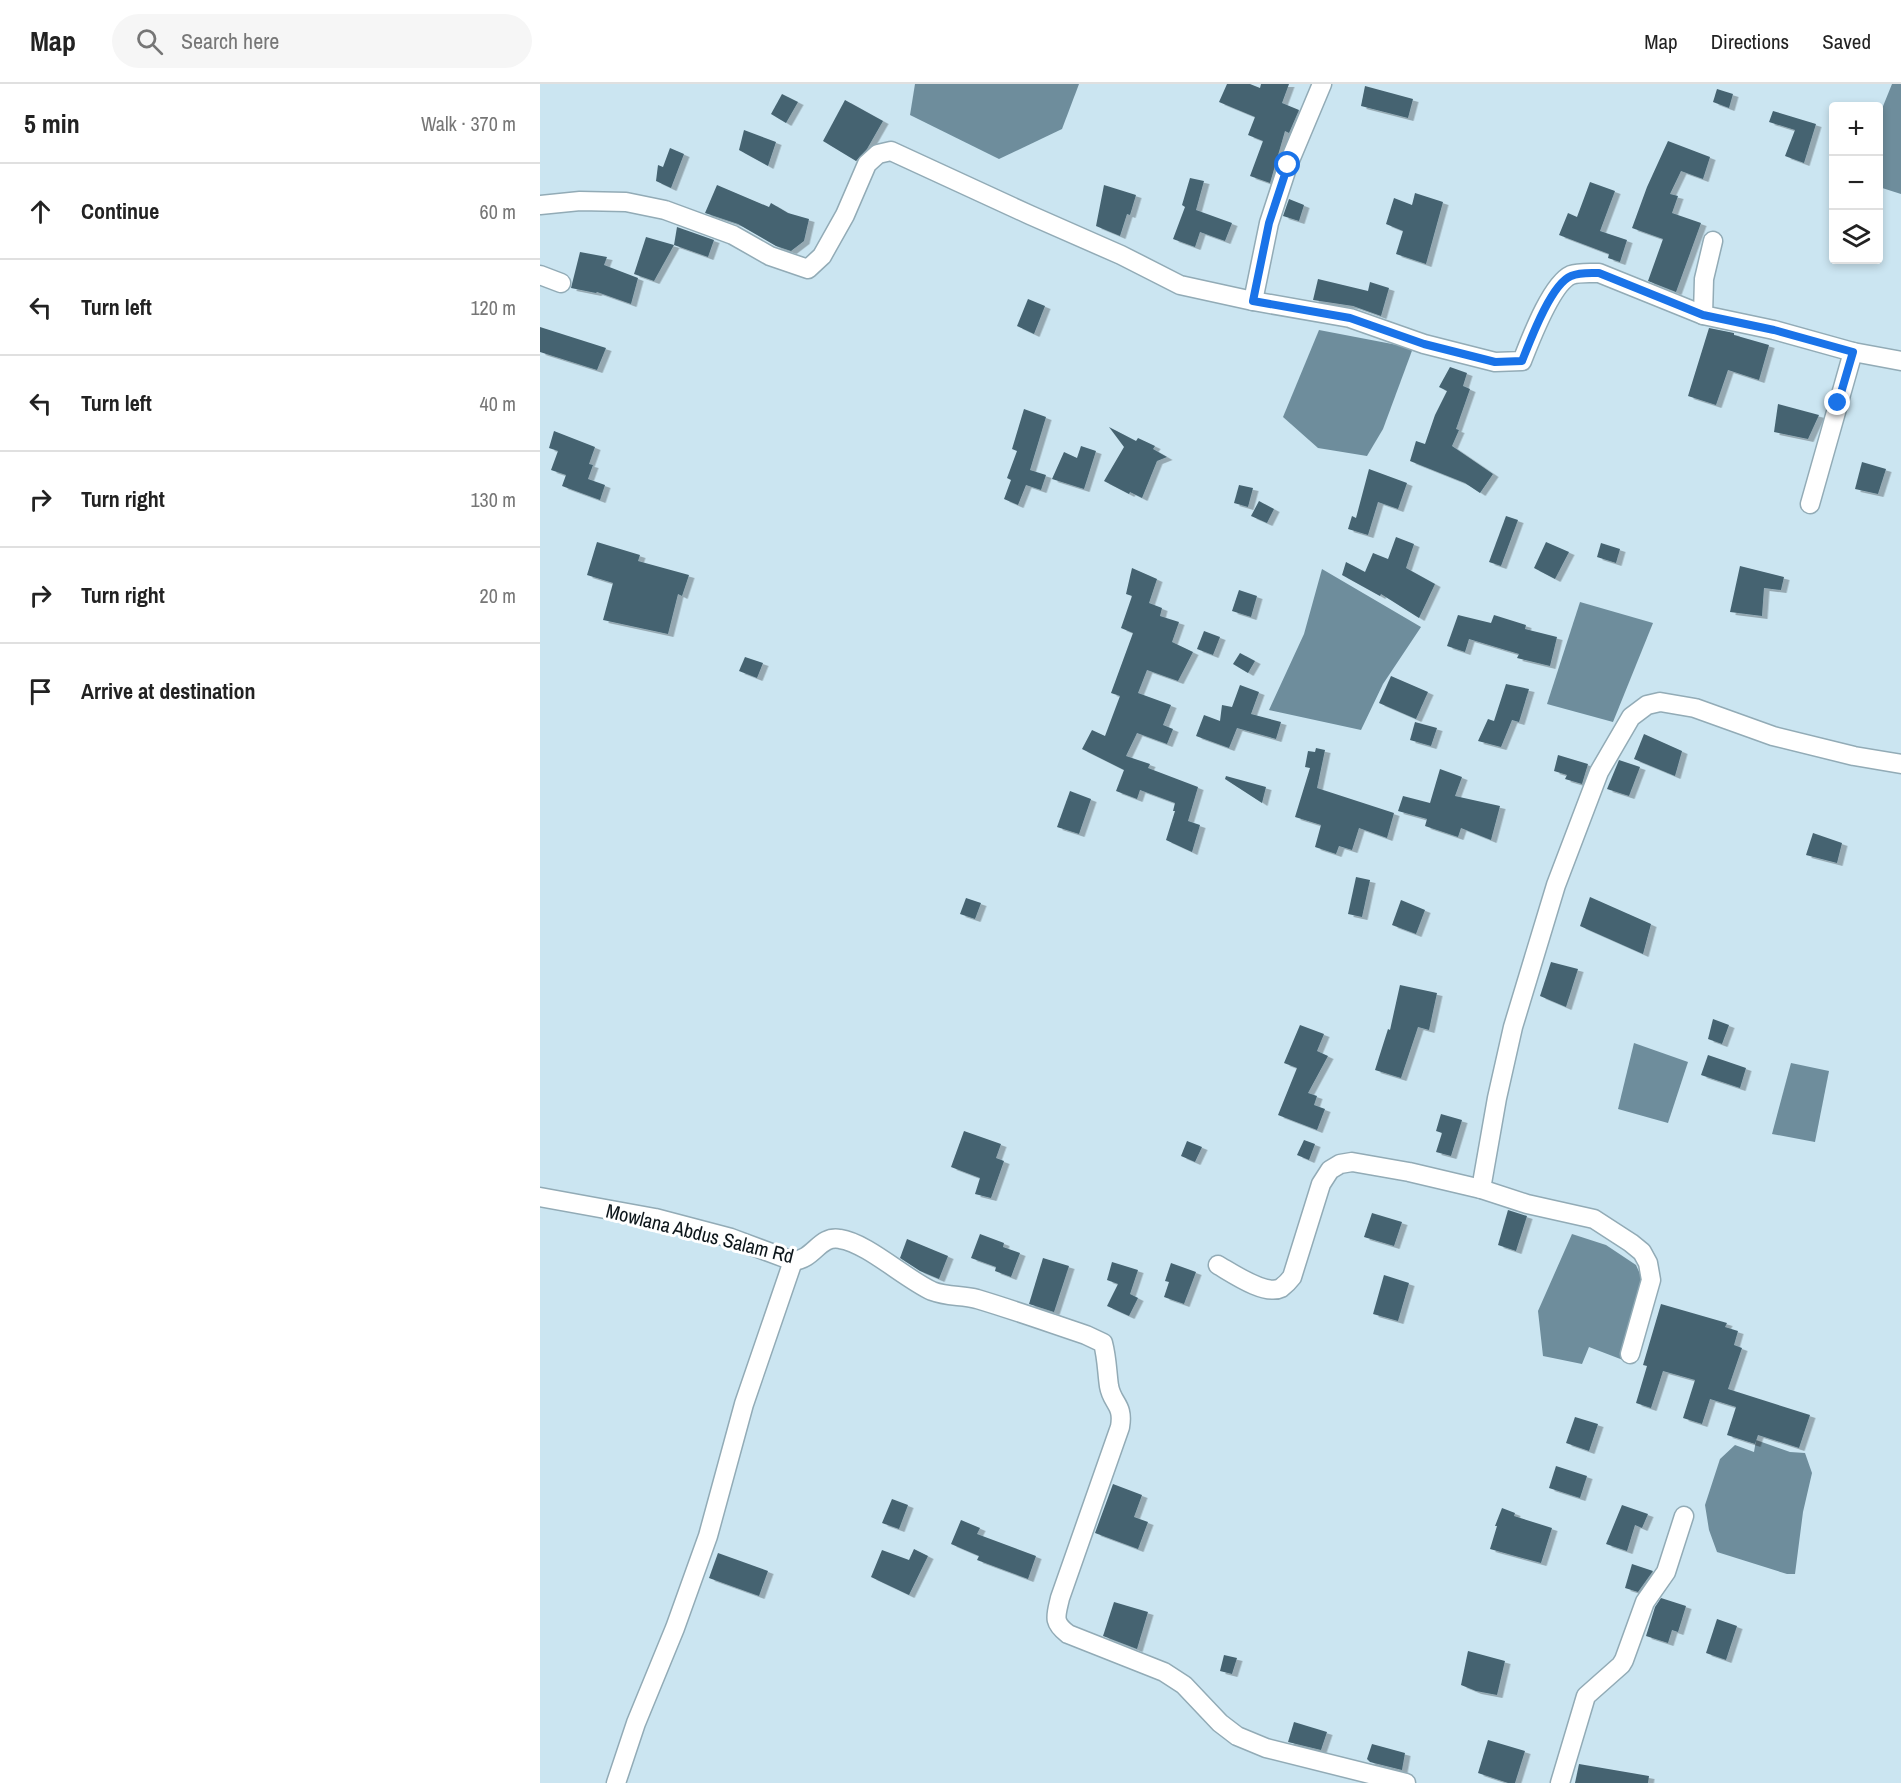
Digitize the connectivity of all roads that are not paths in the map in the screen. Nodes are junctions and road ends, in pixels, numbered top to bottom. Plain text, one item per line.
1 (1322, 84) edge
2 (540, 205) edge
3 (1713, 241) dead end
4 (540, 275) edge
5 (561, 283) dead end
6 (1253, 301) junction
7 (1703, 315) junction
8 (1853, 352) junction
9 (1901, 361) edge
10 (1810, 504) dead end
11 (1901, 764) edge
12 (1481, 1189) junction
13 (540, 1197) edge
14 (793, 1261) junction
15 (1218, 1265) dead end
16 (1630, 1354) dead end
17 (1684, 1516) dead end
18 (616, 1783) edge
19 (1406, 1783) edge
20 (1560, 1783) edge

1 - 6 street
2 - 6 street
3 - 7 street
4 - 5 street
6 - 7 street
7 - 8 street
8 - 9 street
8 - 10 street
11 - 12 street
12 - 15 street
12 - 16 street
13 - 14 street, Mowlana Abdus Salam Rd
14 - 18 street
14 - 19 street, Mowlana Abdus Salam Rd
17 - 20 street

